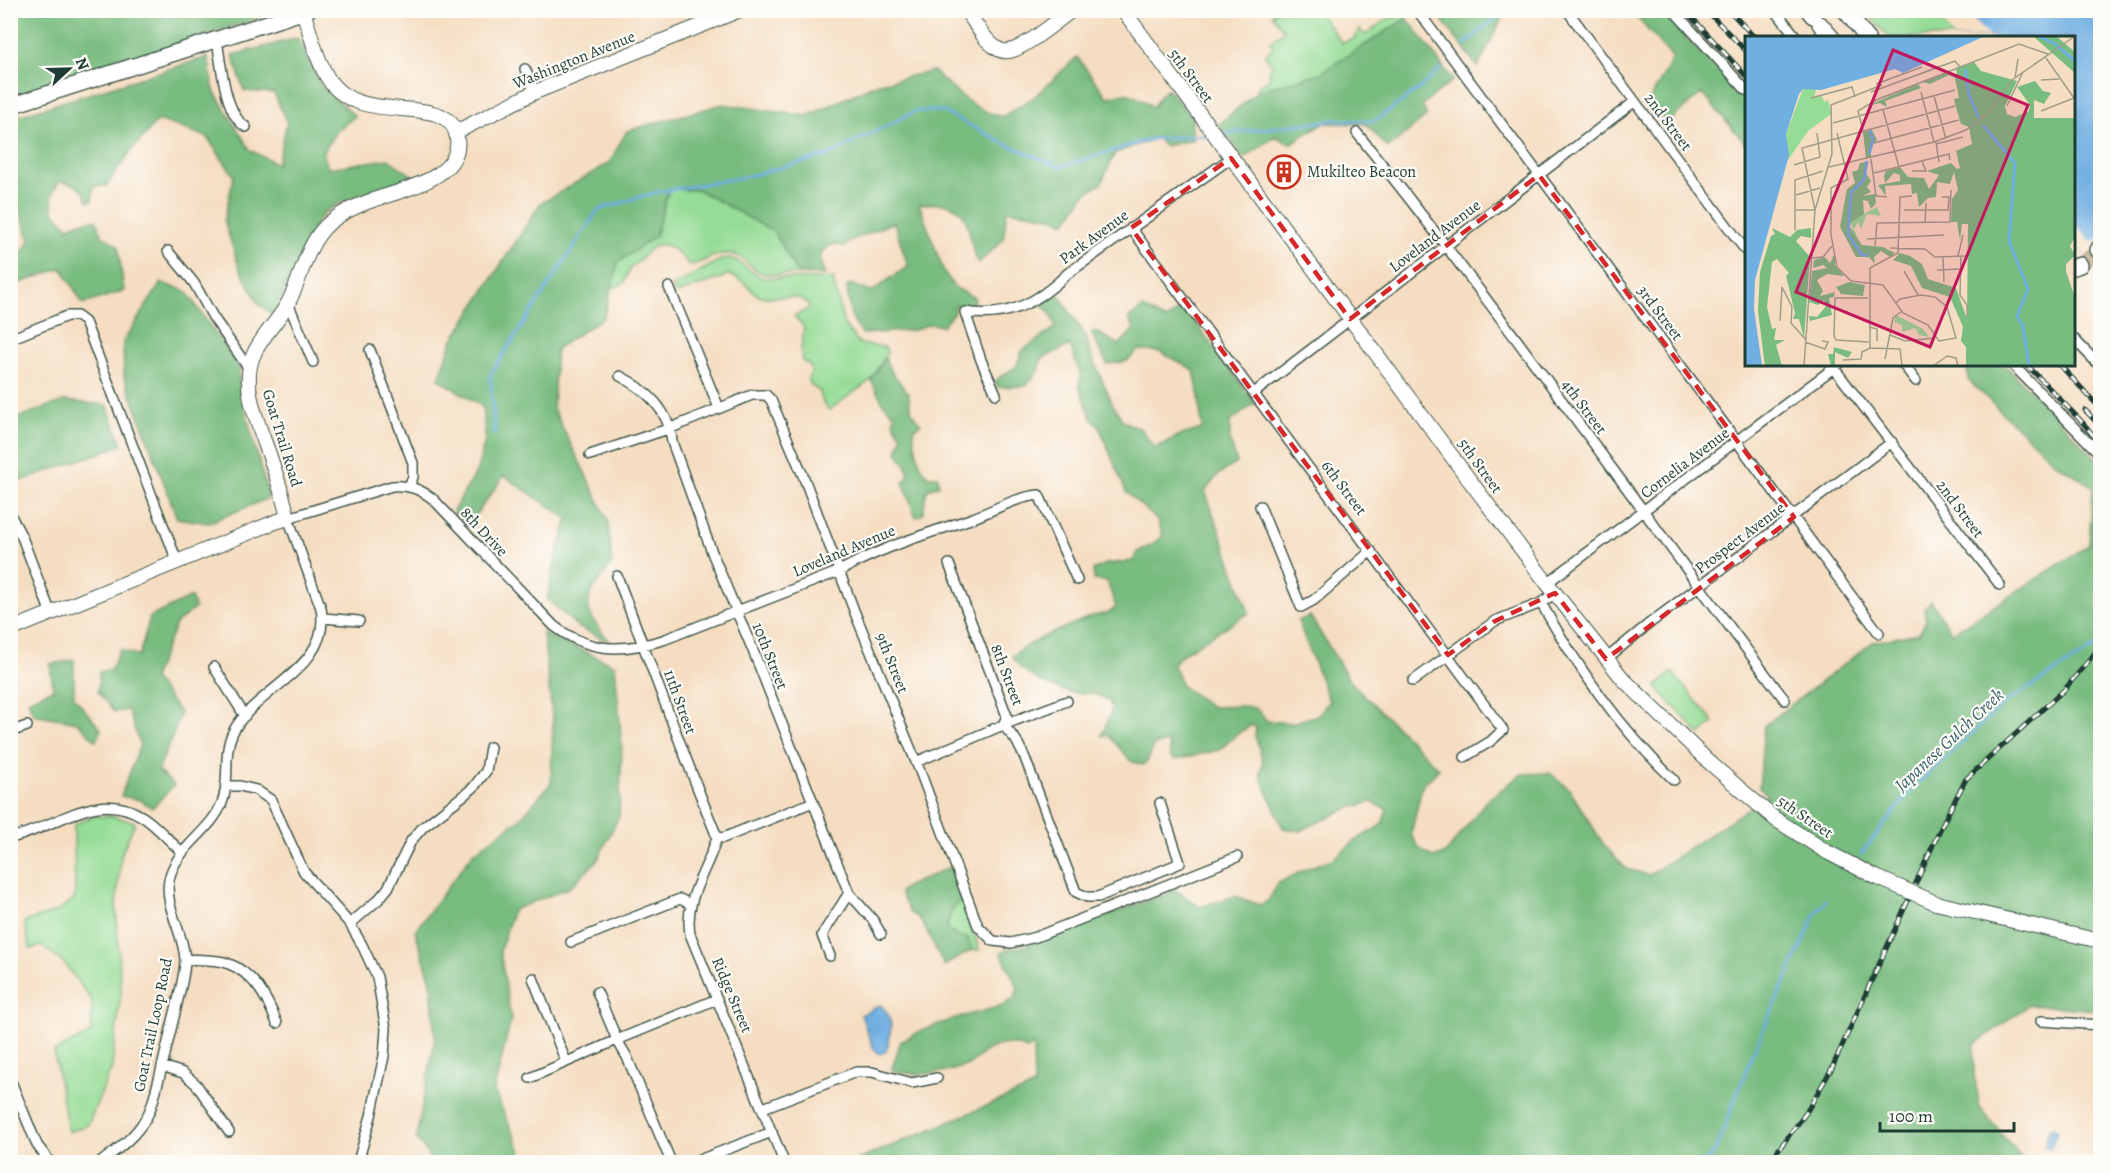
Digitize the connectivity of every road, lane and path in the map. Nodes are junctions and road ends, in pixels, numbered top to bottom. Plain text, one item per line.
1 (740, 10) edge
2 (966, 10) edge
3 (1072, 10) edge
4 (1122, 10) edge
5 (1567, 10) edge
6 (1673, 10) edge
7 (1775, 10) edge
8 (1845, 10) edge
9 (305, 11) edge
10 (1422, 12) edge
11 (1814, 17) edge
12 (1795, 36) edge
13 (1830, 36) edge
14 (1866, 36) edge
15 (217, 40) junction
16 (525, 69) dead end
17 (1745, 89) edge
18 (535, 92) junction
19 (1634, 102) junction
20 (10, 106) edge
21 (246, 126) dead end
22 (456, 132) junction
23 (1357, 133) dead end
24 (1231, 158) junction
25 (1539, 175) junction
26 (1131, 228) junction
27 (1446, 247) junction
28 (1745, 250) edge
29 (168, 251) dead end
30 (669, 287) dead end
31 (288, 303) junction
32 (1350, 319) junction
33 (10, 339) edge
34 (2075, 341) edge
35 (370, 350) dead end
36 (313, 362) dead end
37 (1835, 366) edge
38 (1905, 366) edge
39 (2014, 366) edge
40 (2100, 366) edge
41 (249, 369) junction
42 (620, 376) dead end
43 (1916, 381) dead end
44 (1254, 393) junction
45 (996, 394) dead end
46 (719, 408) junction
47 (671, 428) junction
48 (1738, 442) junction
49 (1892, 442) junction
50 (2100, 454) edge
51 (590, 455) dead end
52 (409, 486) junction
53 (1260, 506) dead end
54 (1643, 512) junction
55 (10, 514) edge
56 (1794, 516) junction
57 (288, 518) junction
58 (1371, 551) junction
59 (177, 561) junction
60 (949, 564) dead end
61 (840, 571) junction
62 (617, 576) dead end
63 (1077, 580) dead end
64 (2000, 585) dead end
65 (1698, 587) junction
66 (1551, 588) junction
67 (1540, 603) junction
68 (735, 611) junction
69 (51, 614) junction
70 (323, 618) junction
71 (359, 621) dead end
72 (10, 630) edge
73 (1879, 633) dead end
74 (645, 646) junction
75 (1448, 655) junction
76 (1606, 659) junction
77 (214, 667) dead end
78 (1413, 681) dead end
79 (1785, 700) dead end
80 (1067, 701) dead end
81 (245, 716) junction
82 (1003, 724) junction
83 (27, 726) dead end
84 (10, 732) edge
85 (490, 747) dead end
86 (1465, 757) dead end
87 (916, 762) junction
88 (1674, 780) dead end
89 (226, 786) junction
90 (813, 802) junction
91 (1160, 803) dead end
92 (717, 837) junction
93 (10, 838) edge
94 (182, 852) junction
95 (1237, 857) dead end
96 (849, 893) junction
97 (690, 904) junction
98 (350, 924) junction
99 (881, 934) dead end
100 (2100, 941) edge
101 (571, 942) dead end
102 (830, 956) dead end
103 (185, 959) junction
104 (533, 978) dead end
105 (597, 992) dead end
106 (717, 999) junction
107 (2041, 1021) dead end
108 (277, 1023) dead end
109 (2100, 1025) edge
110 (617, 1040) junction
111 (566, 1062) junction
112 (162, 1066) junction
113 (530, 1078) dead end
114 (938, 1078) dead end
115 (10, 1079) edge
116 (763, 1108) junction
117 (229, 1132) dead end
118 (772, 1132) junction
119 (50, 1162) edge
120 (101, 1162) edge
121 (358, 1162) edge
122 (671, 1162) edge
123 (694, 1162) edge
124 (784, 1162) edge

1 - 18 street, Washington Avenue
2 - 3 street
4 - 24 street, 5th Street
5 - 19 street, 2nd Street
6 - 17 street
7 - 12 street
8 - 14 main road
9 - 15 main road
9 - 22 street
10 - 25 street, 3rd Street
11 - 13 main road
15 - 20 main road
15 - 21 street
16 - 18 street
18 - 22 street, Washington Avenue
19 - 25 street, Loveland Avenue
19 - 28 street, 2nd Street
22 - 31 street
23 - 27 street, 4th Street
24 - 26 street, Park Avenue
24 - 32 street, 5th Street
25 - 27 street, Loveland Avenue
25 - 48 street, 3rd Street
26 - 44 street, 6th Street
26 - 45 street, Park Avenue
27 - 32 street, Loveland Avenue
27 - 54 street, 4th Street
29 - 41 street
30 - 46 street
31 - 36 street
31 - 41 street
32 - 44 street, Loveland Avenue
32 - 66 street, 5th Street
33 - 59 street
34 - 40 street
35 - 52 street
37 - 48 street, Cornelia Avenue
37 - 49 street, 2nd Street
38 - 43 street
39 - 50 street
41 - 57 street, Goat Trail Road
42 - 47 street
44 - 58 street, 6th Street
46 - 47 street
46 - 61 street, 9th Street
47 - 51 street
47 - 68 street, 10th Street
48 - 54 street, Cornelia Avenue
48 - 56 street, 3rd Street
49 - 56 street, Prospect Avenue
49 - 64 street, 2nd Street
52 - 57 street
52 - 74 street, 8th Drive
53 - 58 street
54 - 65 street, 4th Street
54 - 66 street, Cornelia Avenue
55 - 69 street
56 - 65 street, Prospect Avenue
56 - 73 street, 3rd Street
57 - 59 street
57 - 70 street, Goat Trail Loop Road
58 - 75 street, 6th Street
59 - 69 street
60 - 82 street, 8th Street
61 - 63 street, Loveland Avenue
61 - 68 street, Loveland Avenue
61 - 87 street, 9th Street
62 - 74 street, 11th Street
65 - 76 street, Prospect Avenue
65 - 79 street, 4th Street
66 - 67 street, Cornelia Avenue
66 - 76 street, 5th Street
67 - 75 street, Cornelia Avenue
67 - 88 street
68 - 74 street, Loveland Avenue
68 - 90 street, 10th Street
69 - 72 street
70 - 71 street
70 - 81 street, Goat Trail Loop Road
74 - 92 street, 11th Street
75 - 78 street, Cornelia Avenue
75 - 86 street, 6th Street
76 - 100 street, 5th Street, bridge
77 - 81 street
80 - 82 street
81 - 89 street, Goat Trail Loop Road
82 - 87 street
82 - 91 street, 8th Street
83 - 84 street
85 - 98 street
87 - 95 street, 9th Street
89 - 94 street, Goat Trail Loop Road
89 - 98 street
90 - 92 street
90 - 96 street, 10th Street
92 - 97 street, Ridge Street
93 - 94 street
94 - 103 street, Goat Trail Loop Road
96 - 99 street
96 - 102 street
97 - 101 street
97 - 106 street, Ridge Street
98 - 121 street
103 - 108 street
103 - 112 street, Goat Trail Loop Road
104 - 111 street
105 - 110 street
106 - 110 street
106 - 116 street, Ridge Street
107 - 109 street
110 - 111 street
110 - 122 street
111 - 113 street
112 - 117 street
112 - 120 street, Goat Trail Loop Road
114 - 116 street
115 - 119 street
116 - 118 street, Ridge Street
118 - 123 street
118 - 124 street, Ridge Street

